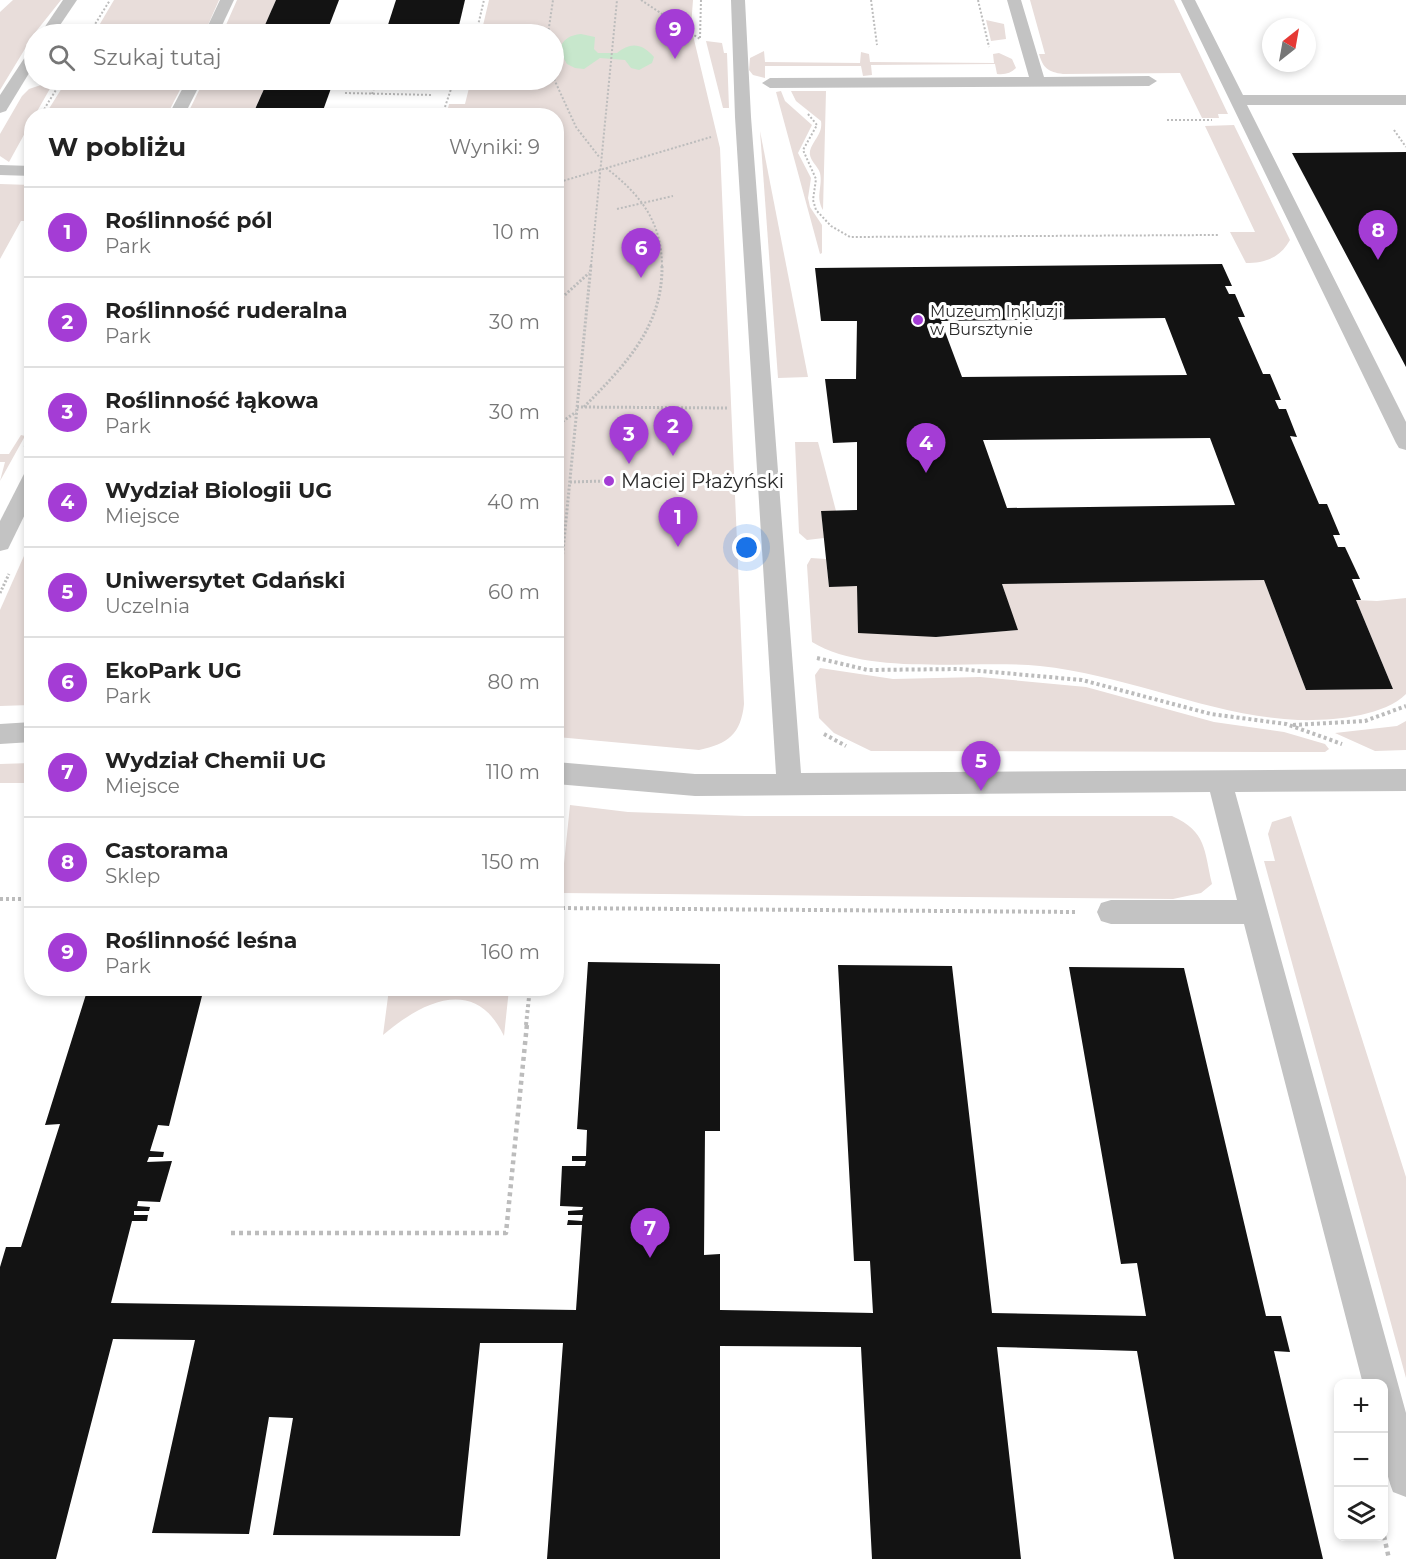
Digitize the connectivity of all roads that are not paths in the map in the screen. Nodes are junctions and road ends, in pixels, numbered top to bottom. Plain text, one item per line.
1 (70, 0) edge
2 (227, 0) edge
3 (738, 0) edge
4 (1014, 0) edge
5 (1188, 0) edge
6 (54, 24) edge
7 (216, 24) edge
8 (24, 70) edge
9 (1149, 81) dead end
10 (1038, 82) junction
11 (778, 83) road end
12 (189, 90) edge
13 (1237, 100) junction
14 (1406, 100) edge
15 (0, 108) edge
16 (180, 108) edge
17 (0, 171) edge
18 (24, 171) edge
19 (1406, 443) edge
20 (24, 494) edge
21 (0, 543) edge
22 (24, 732) edge
23 (0, 734) edge
24 (564, 774) edge
25 (1406, 780) edge
26 (1220, 783) junction
27 (789, 784) junction
28 (1111, 912) road end
29 (1255, 912) junction
30 (1379, 1379) edge
31 (1388, 1413) edge
32 (1406, 1479) edge

1 - 6 lane
2 - 7 lane
3 - 27 lane
4 - 10 lane
5 - 13 lane
8 - 15 lane
9 - 10 lane
10 - 11 lane
12 - 16 lane
13 - 14 lane
13 - 19 lane
17 - 18 lane
20 - 21 lane
22 - 23 lane
24 - 27 lane
25 - 26 lane
26 - 27 lane
26 - 29 lane
28 - 29 lane
29 - 30 lane
31 - 32 lane

